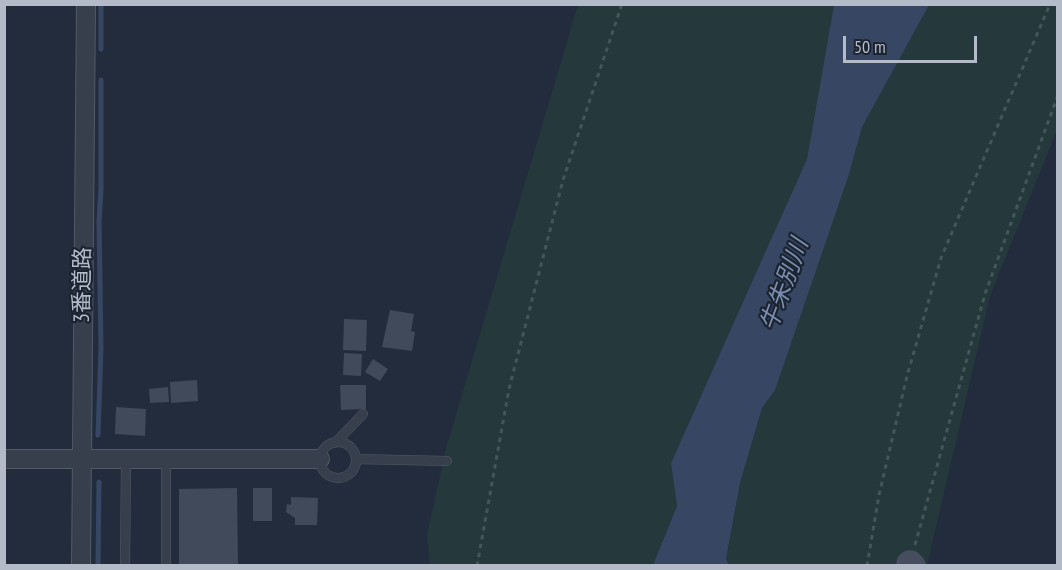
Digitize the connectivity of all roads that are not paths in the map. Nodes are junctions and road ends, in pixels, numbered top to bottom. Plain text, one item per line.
1 (86, 4) edge
2 (363, 414) dead end
3 (335, 443) junction
4 (4, 459) edge
5 (81, 459) junction
6 (126, 459) junction
7 (166, 459) junction
8 (320, 459) junction
9 (356, 459) junction
10 (447, 461) dead end
11 (81, 566) edge
12 (125, 566) edge
13 (166, 566) edge

1 - 5 street, 3番道路
2 - 3 lane
3 - 8 lane
3 - 9 lane
4 - 5 street
5 - 6 street
5 - 11 street, 3番道路
6 - 7 street
6 - 12 lane
7 - 8 street
7 - 13 lane
8 - 9 lane
9 - 10 lane

